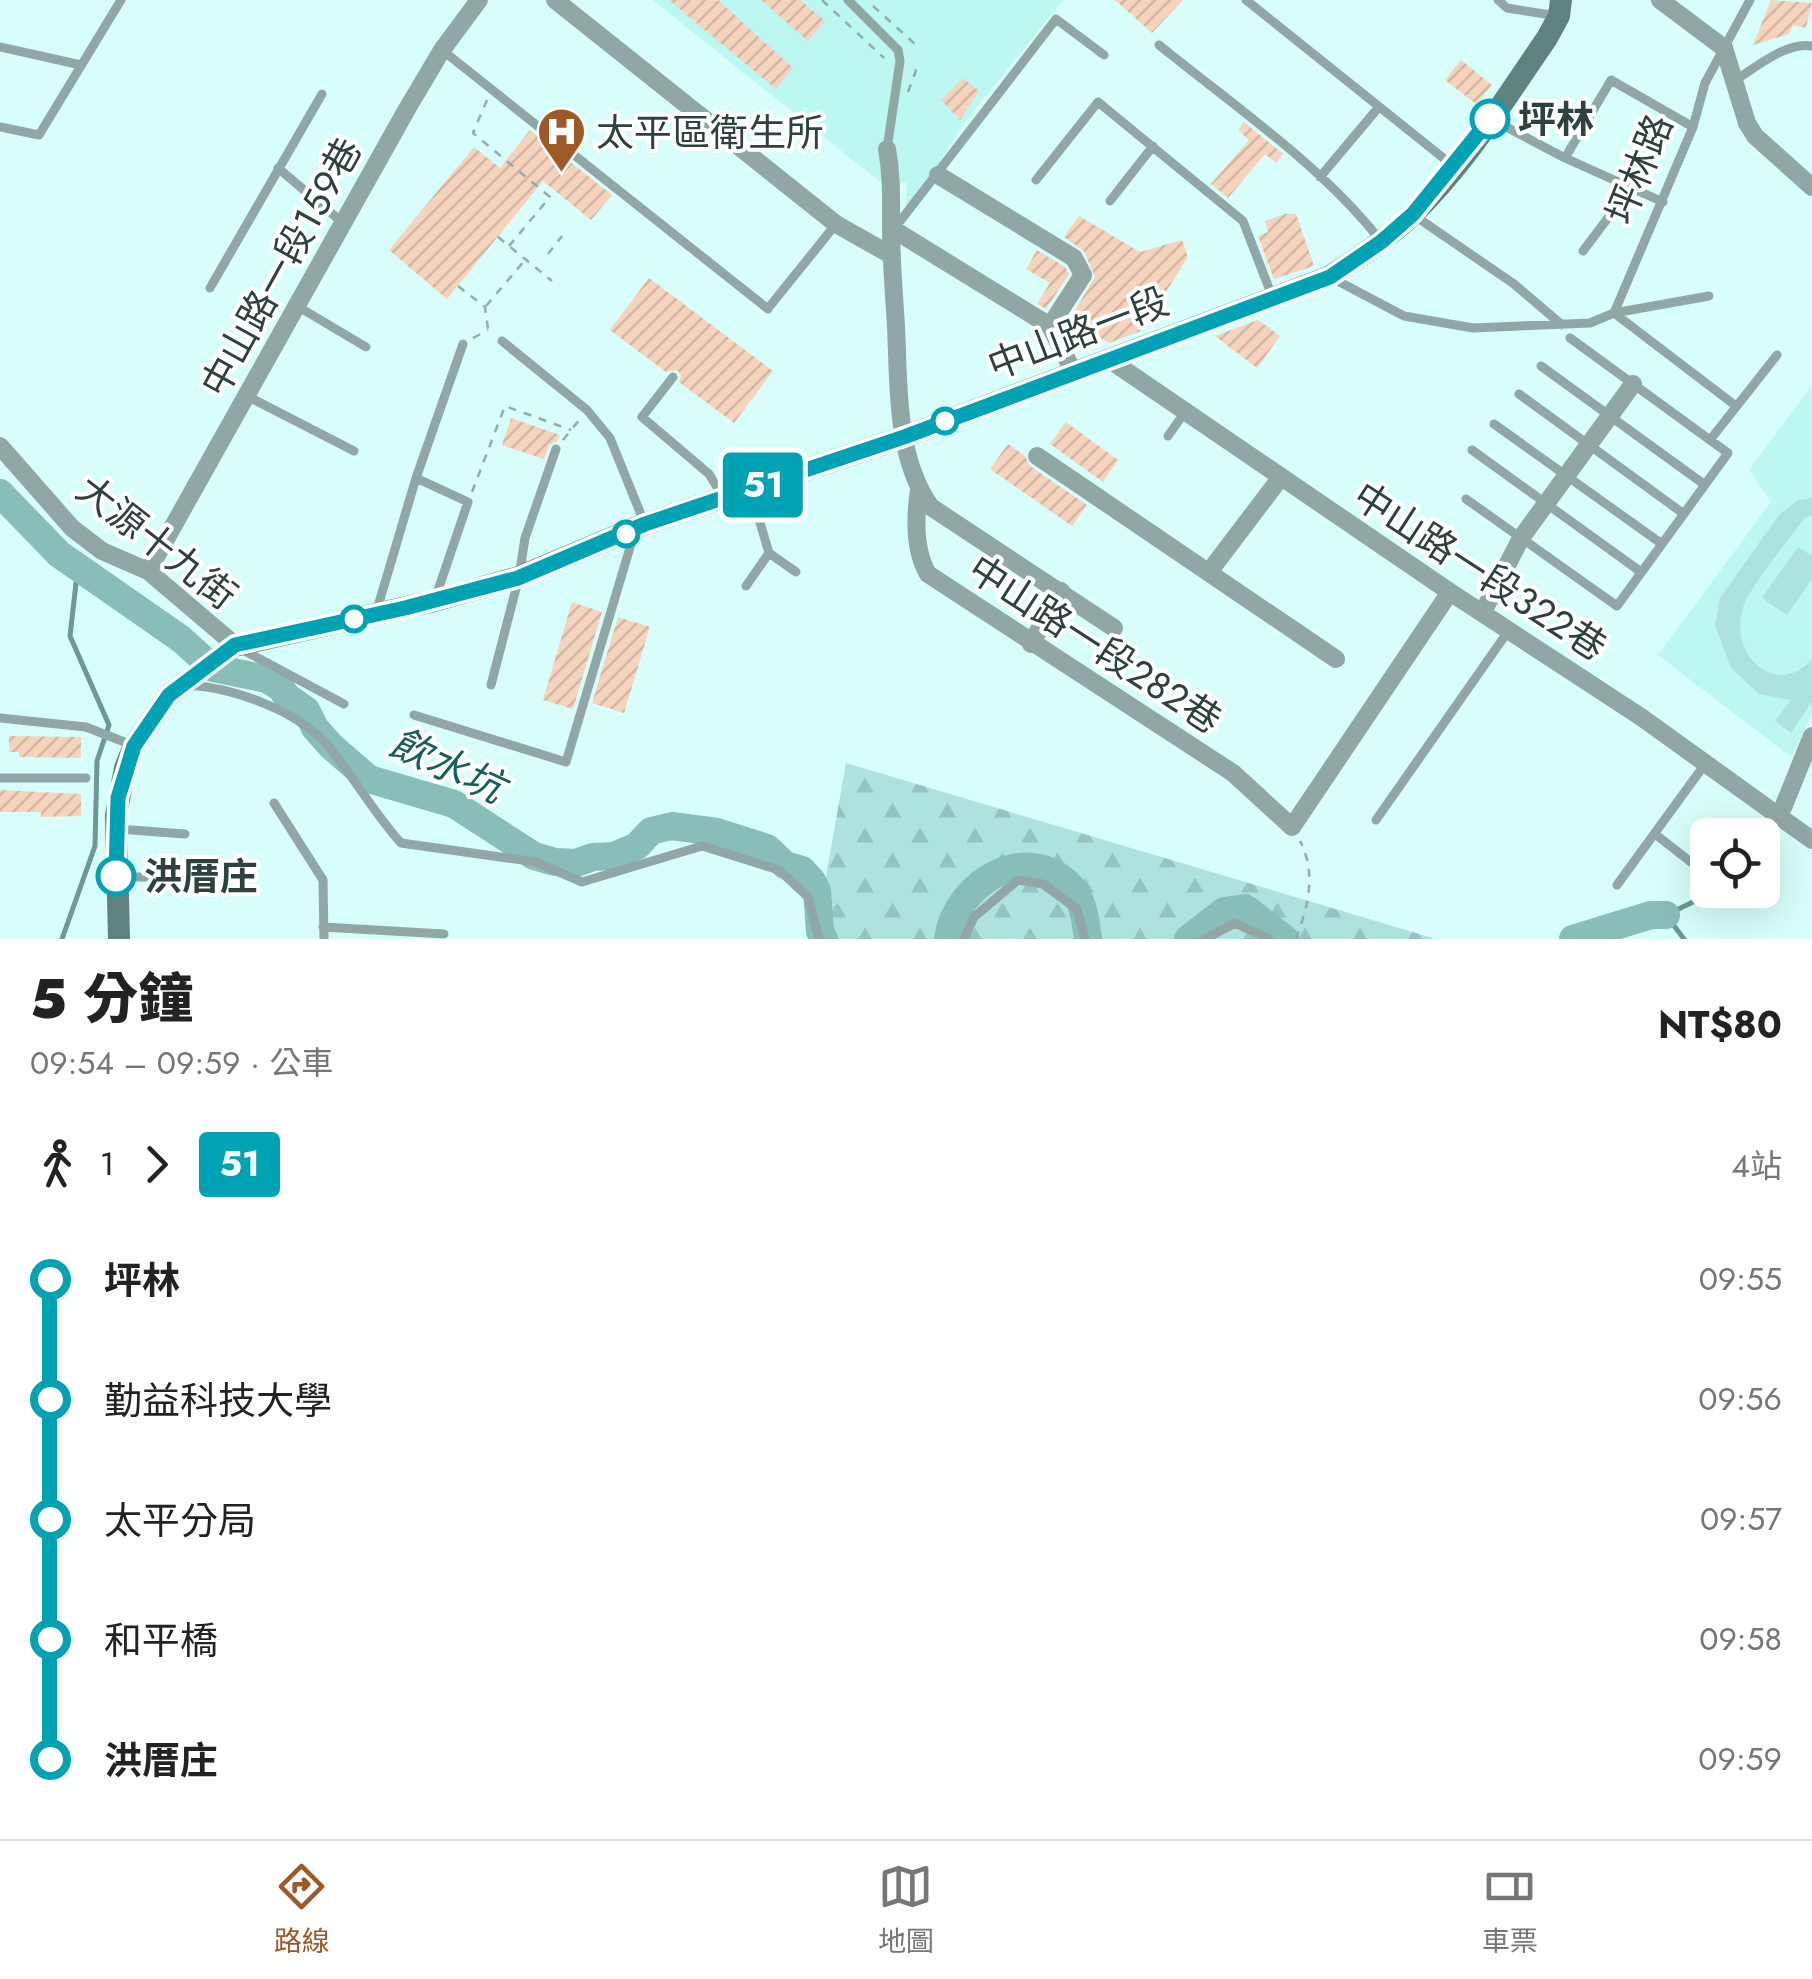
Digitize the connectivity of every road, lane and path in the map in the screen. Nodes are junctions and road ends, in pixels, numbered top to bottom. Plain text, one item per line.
1 (121, 0) edge
2 (479, 0) edge
3 (555, 0) edge
4 (822, 0) edge
5 (848, 0) edge
6 (866, 0) edge
7 (1246, 0) edge
8 (1498, 0) edge
9 (1660, 0) edge
10 (1750, 0) edge
11 (1560, 8) edge
12 (1159, 45) dead end
13 (917, 46) dead end
14 (1812, 46) edge
15 (0, 47) edge
16 (1724, 48) junction
17 (442, 50) junction
18 (1104, 55) dead end
19 (884, 58) dead end
20 (82, 65) junction
21 (1734, 81) junction
22 (492, 90) junction
23 (322, 94) dead end
24 (1378, 108) junction
25 (1490, 119) junction
26 (0, 127) edge
27 (1694, 127) junction
28 (1153, 146) junction
29 (887, 149) joint
30 (1564, 158) junction
31 (1454, 167) junction
32 (278, 168) junction
33 (938, 175) junction
34 (1320, 177) junction
35 (1036, 180) dead end
36 (1632, 186) junction
37 (1812, 188) edge
38 (1110, 201) dead end
39 (1663, 202) junction
40 (1413, 214) junction
41 (343, 223) junction
42 (836, 224) junction
43 (891, 224) junction
44 (562, 236) dead end
45 (498, 237) dead end
46 (1381, 242) junction
47 (509, 246) junction
48 (1583, 251) dead end
49 (548, 254) dead end
50 (892, 255) junction
51 (525, 260) junction
52 (1330, 277) junction
53 (552, 282) dead end
54 (458, 286) dead end
55 (210, 288) dead end
56 (1272, 296) junction
57 (1709, 296) dead end
58 (294, 304) junction
59 (485, 307) junction
60 (1614, 313) junction
61 (1562, 325) junction
62 (1050, 326) junction
63 (488, 330) junction
64 (1570, 338) dead end
65 (502, 341) joint
66 (463, 344) joint
67 (366, 347) dead end
68 (1777, 354) dead end
69 (1110, 360) junction
70 (1541, 366) dead end
71 (1074, 370) junction
72 (672, 377) dead end
73 (1633, 384) junction
74 (1520, 394) dead end
75 (245, 395) junction
76 (1736, 406) junction
77 (587, 410) junction
78 (1185, 412) junction
79 (1610, 416) junction
80 (1494, 424) dead end
81 (571, 430) junction
82 (1168, 436) dead end
83 (904, 437) junction
84 (1710, 440) junction
85 (1588, 445) junction
86 (0, 446) edge
87 (556, 450) joint
88 (1472, 450) dead end
89 (354, 451) dead end
90 (1036, 456) dead end
91 (1566, 476) junction
92 (1281, 477) junction
93 (416, 478) junction
94 (1705, 485) junction
95 (750, 490) junction
96 (919, 490) junction
97 (724, 499) junction
98 (1466, 500) dead end
99 (468, 502) junction
100 (1546, 504) junction
101 (1684, 514) junction
102 (640, 527) junction
103 (1521, 538) junction
104 (1662, 544) junction
105 (769, 553) junction
106 (148, 571) junction
107 (796, 572) dead end
108 (1209, 572) junction
109 (1641, 572) junction
110 (518, 578) junction
111 (746, 586) dead end
112 (1061, 591) junction
113 (1450, 592) junction
114 (434, 602) junction
115 (1483, 612) junction
116 (376, 615) junction
117 (1114, 628) dead end
118 (1509, 630) junction
119 (1031, 644) junction
120 (234, 645) junction
121 (1336, 659) dead end
122 (182, 685) junction
123 (491, 686) dead end
124 (344, 704) dead end
125 (414, 715) dead end
126 (0, 718) edge
127 (1812, 736) edge
128 (134, 746) junction
129 (1707, 762) junction
130 (0, 778) edge
131 (86, 778) dead end
132 (274, 803) dead end
133 (1780, 815) junction
134 (1376, 820) dead end
135 (1292, 827) junction
136 (116, 829) junction
137 (185, 834) dead end
138 (1655, 834) junction
139 (1812, 840) edge
140 (1690, 861) edge
141 (116, 876) junction
142 (1617, 886) dead end
143 (215, 891) dead end
144 (323, 927) junction
145 (444, 934) dead end
146 (1296, 938) edge
147 (118, 939) edge
148 (324, 939) edge
149 (819, 939) edge
150 (964, 939) edge
151 (1085, 939) edge
152 (1206, 939) edge
153 (1269, 939) edge

1 - 20 lane
2 - 17 street, 中山路一段159巷
3 - 42 street
4 - 19 path
5 - 29 lane
6 - 13 path
7 - 24 lane
8 - 11 lane
9 - 16 street
10 - 16 lane, 坪林路
11 - 25 main road, 中山路一段
12 - 34 lane
14 - 21 lane
15 - 20 lane
16 - 21 street
16 - 27 lane, 坪林路
17 - 22 lane
17 - 41 street, 中山路一段159巷
18 - 33 lane
20 - 26 lane
21 - 37 street
22 - 42 lane
22 - 47 path
23 - 32 lane
24 - 31 lane
24 - 34 lane
25 - 30 lane
25 - 31 main road, 中山路一段
27 - 30 lane
27 - 39 lane, 坪林路
28 - 35 lane
28 - 38 lane
28 - 56 lane
29 - 43 street, 中山路一段282巷
30 - 36 lane
31 - 40 main road, 中山路一段
32 - 41 lane
32 - 55 lane
33 - 43 lane
33 - 62 street
34 - 46 lane
36 - 39 lane
36 - 48 lane
39 - 60 lane, 坪林路
40 - 46 main road, 中山路一段
40 - 61 lane
41 - 58 street, 中山路一段159巷
42 - 50 street
43 - 50 street, 中山路一段282巷
43 - 62 street
44 - 49 path
45 - 47 path
46 - 52 main road, 中山路一段
47 - 51 path
50 - 83 street, 中山路一段282巷
51 - 53 path
51 - 59 path
52 - 56 main road, 中山路一段
52 - 61 lane
54 - 59 path
56 - 69 main road, 中山路一段
57 - 60 lane
58 - 67 lane
58 - 75 street, 中山路一段159巷
59 - 63 path
60 - 61 lane
60 - 76 lane
62 - 71 street
63 - 65 path
63 - 66 path
64 - 73 lane
65 - 77 lane
66 - 93 lane
68 - 76 lane
69 - 71 main road, 中山路一段
69 - 78 street, 中山路一段322巷
70 - 79 lane
71 - 83 main road, 中山路一段
72 - 97 lane
73 - 79 street
73 - 84 lane
74 - 85 lane
75 - 89 lane
75 - 106 street, 中山路一段159巷
76 - 84 lane
77 - 81 path
77 - 102 lane
78 - 82 lane
78 - 92 street, 中山路一段322巷
79 - 85 street
79 - 94 lane
80 - 91 lane
81 - 87 path
81 - 99 path
83 - 95 main road, 中山路一段
83 - 96 street, 中山路一段282巷
84 - 94 lane
85 - 91 street
85 - 101 lane
86 - 106 street, 大源十九街
87 - 110 lane
88 - 100 lane
90 - 108 street
91 - 100 street
91 - 104 lane
92 - 108 street
92 - 113 street, 中山路一段322巷
93 - 99 lane
93 - 116 lane
94 - 101 lane
95 - 97 main road, 中山路一段
95 - 105 lane
96 - 112 street
96 - 119 street, 中山路一段282巷
97 - 102 main road, 中山路一段
98 - 103 lane
99 - 114 lane
100 - 103 street
100 - 109 lane
101 - 104 lane
102 - 110 main road, 中山路一段
102 - 125 lane
103 - 109 lane
103 - 115 street
104 - 109 lane
105 - 107 lane
105 - 111 lane
106 - 120 street, 大源十九街
108 - 121 street
110 - 114 main road, 中山路一段
110 - 123 lane
112 - 117 street
112 - 119 street
113 - 115 street, 中山路一段322巷
113 - 135 street
114 - 116 main road, 中山路一段
115 - 118 street, 中山路一段322巷
116 - 120 main road, 中山路一段
118 - 129 street, 中山路一段322巷
118 - 134 lane
119 - 135 street, 中山路一段282巷
120 - 122 main road
120 - 124 lane
122 - 128 main road
122 - 149 lane
126 - 128 lane
127 - 133 street
128 - 136 main road
129 - 133 street, 中山路一段322巷
129 - 138 lane
130 - 131 lane
132 - 144 lane
133 - 139 street, 中山路一段322巷
135 - 146 path
136 - 137 lane
136 - 141 main road
138 - 140 lane
138 - 142 lane
141 - 143 lane
141 - 147 main road
144 - 145 lane
144 - 148 lane
150 - 151 lane
152 - 153 lane

